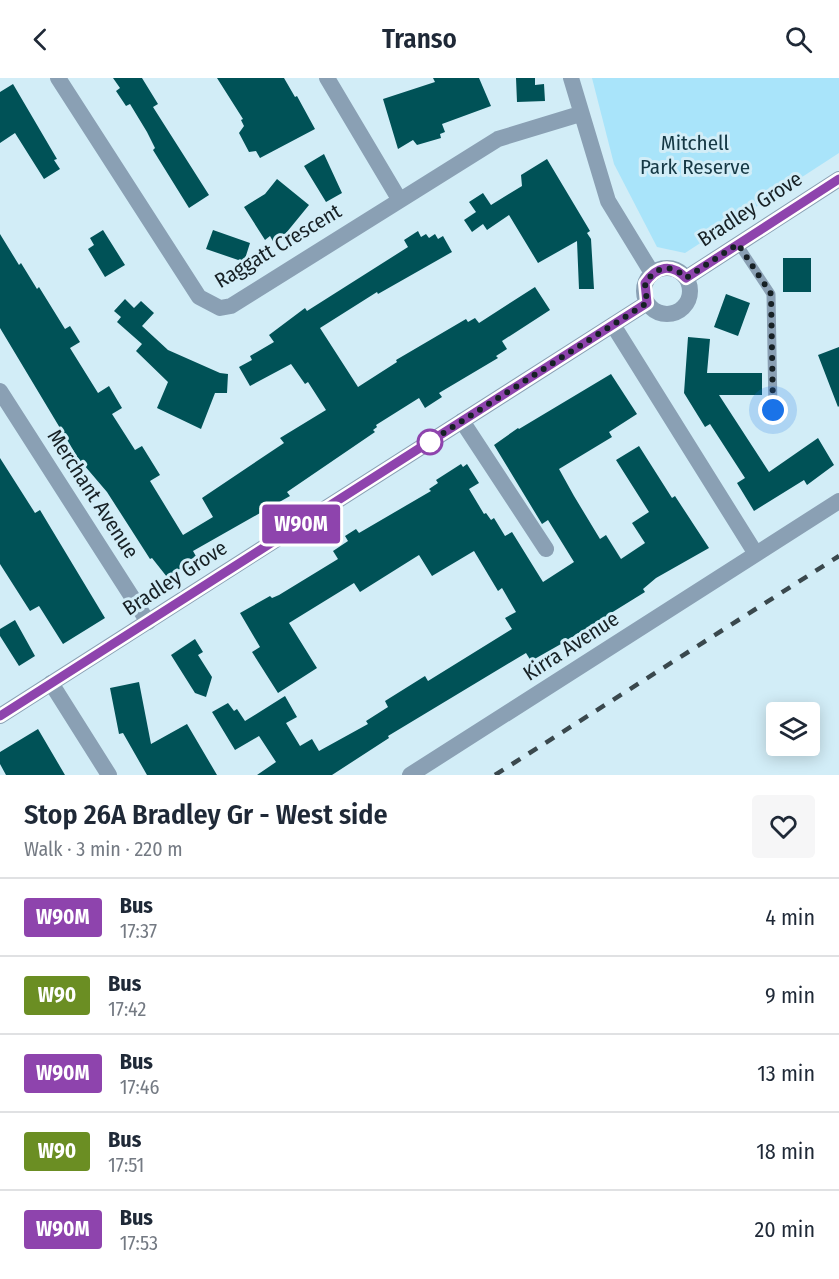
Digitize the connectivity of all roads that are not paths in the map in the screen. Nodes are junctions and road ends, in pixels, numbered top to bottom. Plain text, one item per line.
1 (58, 78) edge
2 (327, 78) edge
3 (571, 78) edge
4 (580, 114) junction
5 (839, 179) edge
6 (399, 199) junction
7 (738, 244) junction
8 (652, 273) junction
9 (686, 278) junction
10 (647, 303) junction
11 (612, 325) junction
12 (0, 391) edge
13 (773, 410) dead end
14 (462, 421) junction
15 (839, 501) edge
16 (546, 549) dead end
17 (756, 554) junction
18 (148, 622) junction
19 (51, 683) junction
20 (0, 716) edge
21 (109, 775) edge
22 (410, 775) edge

1 - 6 street, Raggatt Crescent
2 - 6 street
3 - 4 street
4 - 6 street, Raggatt Crescent
4 - 8 street
5 - 7 street, Bradley Grove
7 - 9 street, Bradley Grove
7 - 13 lane
8 - 9 street
8 - 10 street
9 - 10 street
10 - 11 street, Bradley Grove
11 - 14 street, Bradley Grove
11 - 17 street
12 - 18 street, Merchant Avenue
14 - 16 street
14 - 18 street, Bradley Grove
15 - 17 street, Kirra Avenue
17 - 22 street, Kirra Avenue
18 - 19 street, Bradley Grove
19 - 20 street, Bradley Grove
19 - 21 street

